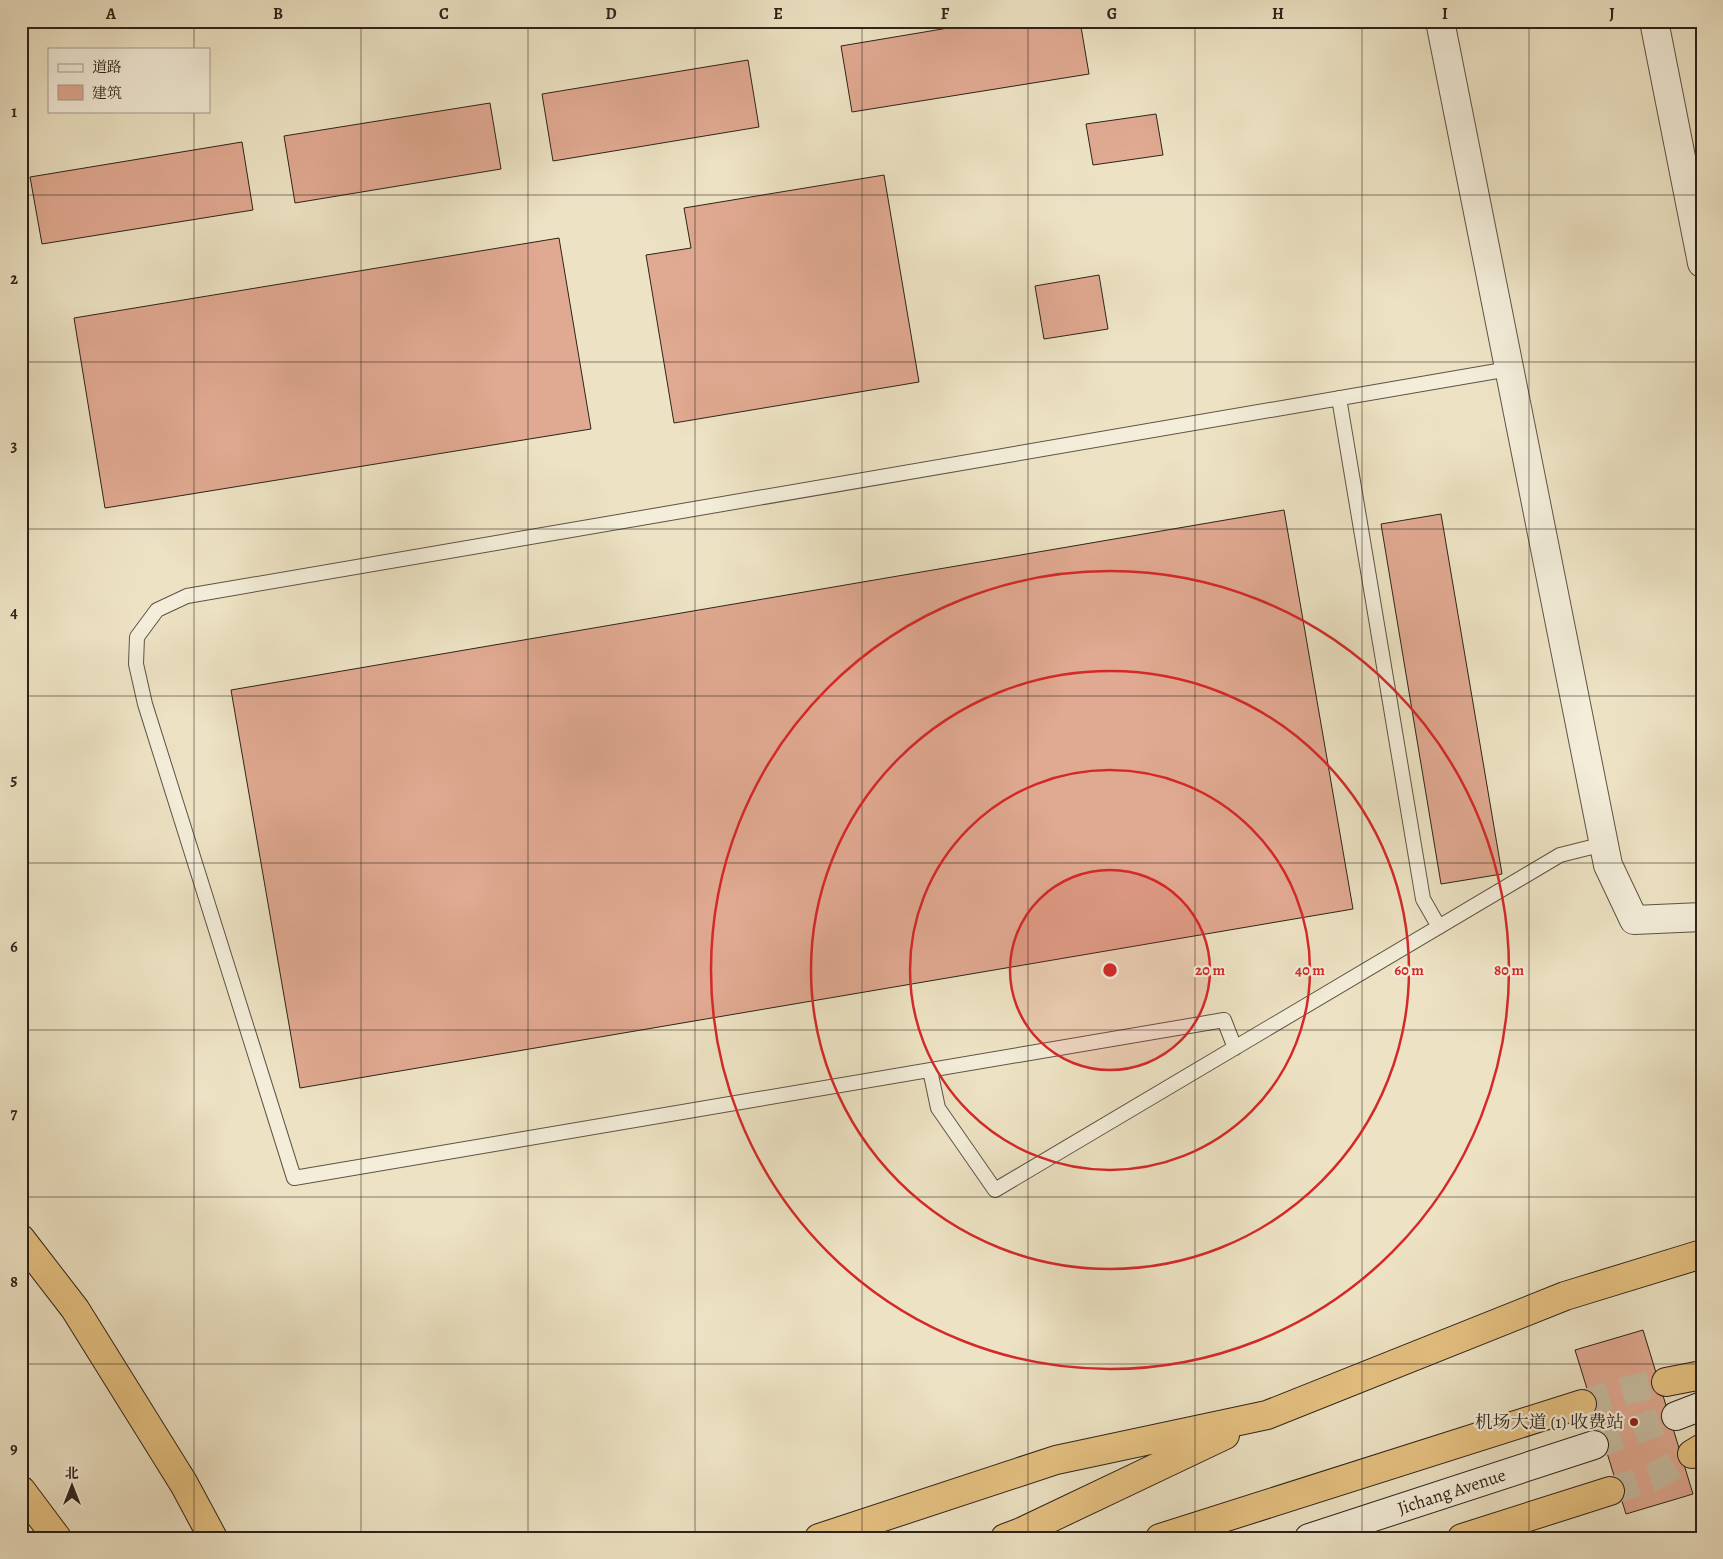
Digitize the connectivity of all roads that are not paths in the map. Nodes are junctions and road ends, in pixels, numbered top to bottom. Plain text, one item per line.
1 (1440, 21) edge
2 (1654, 21) edge
3 (1697, 213) edge
4 (1702, 263) edge
5 (1509, 369) junction
6 (1339, 398) junction
7 (1604, 844) junction
8 (1702, 918) edge
9 (1439, 927) junction
10 (1235, 1048) junction
11 (930, 1070) junction
12 (21, 1239) edge
13 (1702, 1254) edge
14 (1702, 1375) edge
15 (1666, 1382) tunnel mouth
16 (1582, 1404) tunnel mouth
17 (1702, 1406) edge
18 (1267, 1416) junction
19 (1676, 1416) tunnel mouth
20 (1594, 1445) tunnel mouth
21 (21, 1490) edge
22 (1610, 1491) tunnel mouth
23 (57, 1538) edge
24 (213, 1538) edge
25 (819, 1538) edge
26 (1004, 1538) edge
27 (1160, 1538) edge
28 (1309, 1538) edge
29 (1462, 1538) edge

1 - 5 street
2 - 3 street
3 - 4 street
5 - 6 lane
5 - 7 street
6 - 9 lane
6 - 11 lane
7 - 8 street
7 - 9 lane
9 - 10 lane
10 - 11 lane
10 - 11 lane
12 - 24 highway
13 - 18 highway
14 - 15 highway
16 - 27 highway
17 - 19 street
18 - 25 highway
18 - 26 highway
20 - 28 street, Jichang Avenue
21 - 23 highway
22 - 29 highway

